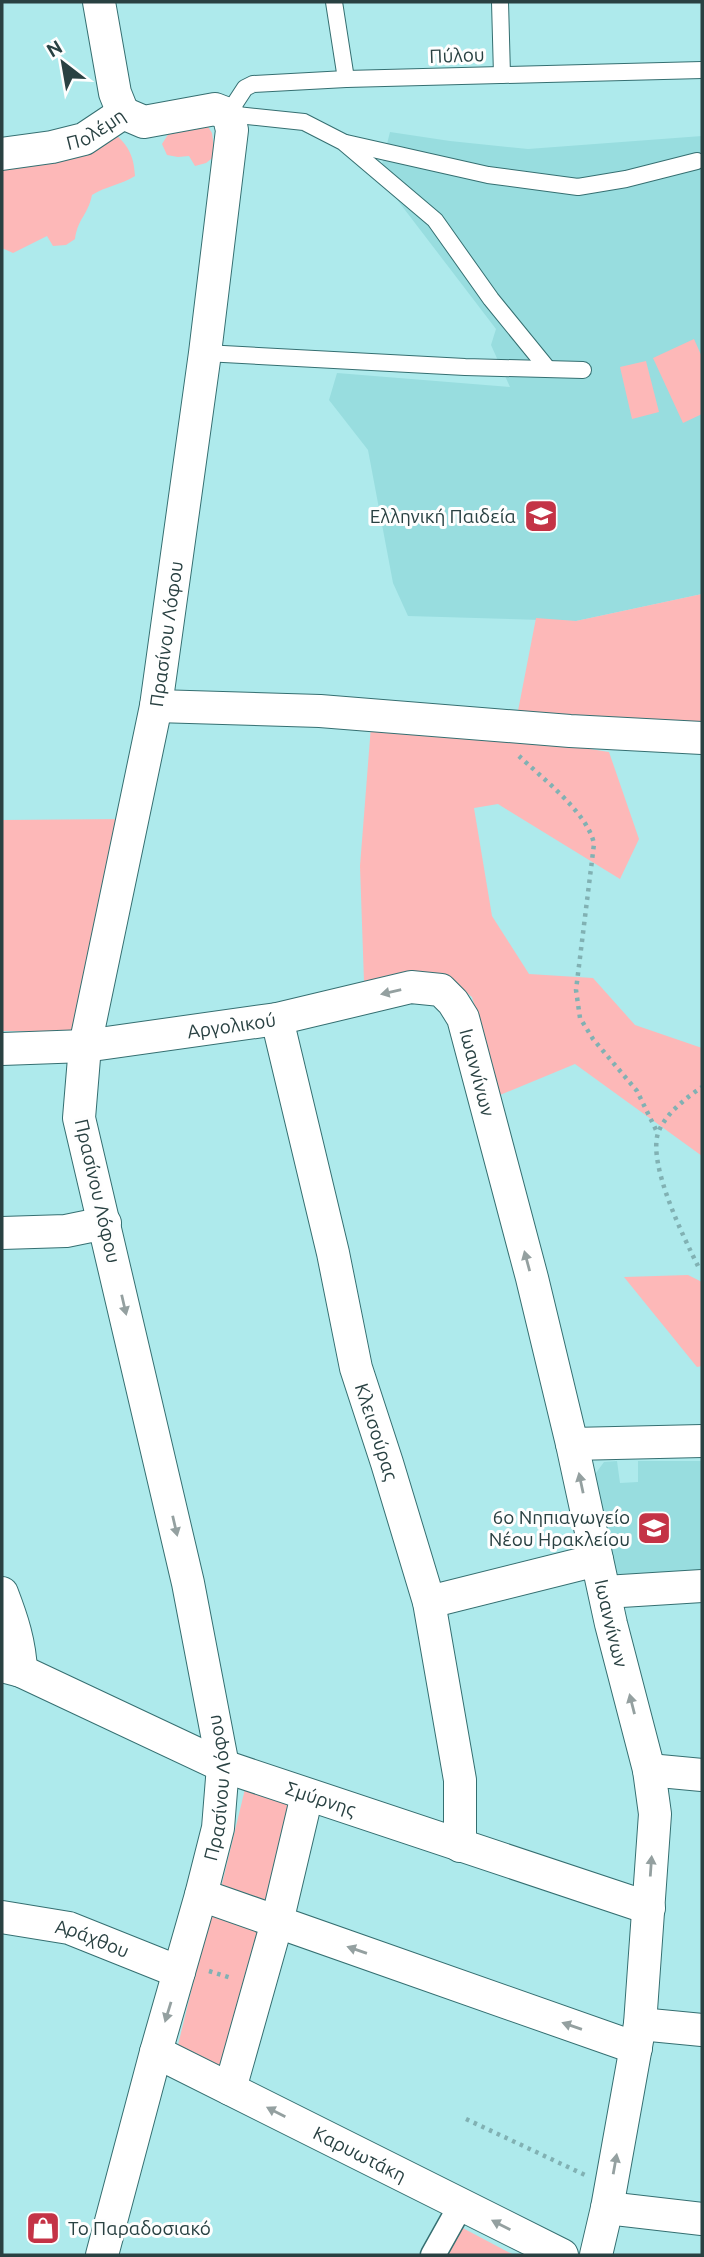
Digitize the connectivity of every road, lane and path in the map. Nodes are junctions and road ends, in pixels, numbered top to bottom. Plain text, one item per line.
1 (99, 2) edge
2 (334, 2) edge
3 (500, 2) edge
4 (702, 70) edge
5 (502, 75) junction
6 (346, 79) junction
7 (124, 113) junction
8 (228, 114) junction
9 (343, 142) junction
10 (2, 154) edge
11 (697, 161) dead end
12 (205, 353) junction
13 (548, 369) junction
14 (583, 370) dead end
15 (156, 706) junction
16 (483, 724) junction
17 (702, 738) edge
18 (453, 1002) joint
19 (277, 1019) junction
20 (85, 1046) junction
21 (2, 1049) edge
22 (702, 1087) edge
23 (658, 1134) junction
24 (105, 1223) junction
25 (2, 1233) edge
26 (698, 1266) dead end
27 (702, 1441) edge
28 (572, 1444) junction
29 (597, 1560) junction
30 (702, 1586) edge
31 (605, 1592) junction
32 (2, 1593) edge
33 (429, 1602) junction
34 (11, 1669) edge
35 (223, 1766) junction
36 (649, 1770) junction
37 (702, 1775) edge
38 (307, 1795) junction
39 (460, 1846) junction
40 (201, 1895) junction
41 (649, 1908) junction
42 (2, 1917) edge
43 (277, 1922) junction
44 (181, 1967) junction
45 (258, 1987) junction
46 (702, 2030) edge
47 (638, 2036) junction
48 (156, 2052) junction
49 (230, 2089) junction
50 (466, 2119) dead end
51 (609, 2197) junction
52 (461, 2205) junction
53 (702, 2219) edge
54 (102, 2255) edge
55 (433, 2255) edge
56 (562, 2255) edge
57 (596, 2255) edge

1 - 7 street
2 - 6 lane
3 - 5 lane
4 - 5 lane, Πύλου
5 - 6 lane, Πύλου
6 - 8 lane, Πύλου
7 - 8 street, Πολέμη
7 - 10 street, Πολέμη
8 - 9 lane
8 - 12 street, Πρασίνου Λόφου
9 - 11 lane
9 - 13 lane
12 - 13 lane
12 - 15 street, Πρασίνου Λόφου
13 - 14 lane
15 - 16 street
15 - 20 street, Πρασίνου Λόφου
16 - 17 street
16 - 23 path
18 -> 19 street, Αργολικού
28 -> 18 street, Ιωαννίνων
19 - 20 street, Αργολικού
19 - 33 street, Κλεισούρας
20 - 21 street, Αργολικού
20 - 24 street, Πρασίνου Λόφου
22 - 23 path
23 - 26 path
24 - 25 street
24 -> 35 street, Πρασίνου Λόφου
27 - 28 street
29 -> 28 street, Ιωαννίνων
29 - 31 street, Ιωαννίνων
29 - 33 street
30 - 31 street
36 -> 31 street, Ιωαννίνων
32 - 34 street
33 - 39 street, Κλεισούρας
34 - 35 street, Σμύρνης
35 - 38 street, Σμύρνης
35 - 40 street, Πρασίνου Λόφου
36 - 37 street
41 -> 36 street, Ιωαννίνων
38 - 39 street, Σμύρνης
38 - 43 street
39 - 41 street, Σμύρνης
40 - 43 street
40 - 44 street, Πρασίνου Λόφου
41 - 47 street, Ιωαννίνων
42 - 44 street, Αράχθου
43 - 45 street
47 -> 43 street
44 - 45 path
44 -> 48 street, Πρασίνου Λόφου
45 - 49 street
46 - 47 street
51 -> 47 street, Ιωαννίνων
48 - 49 street, Καρυωτάκη
48 - 54 street, Πρασίνου Λόφου
52 -> 49 street, Καρυωτάκη
50 - 51 path
51 - 53 street
51 - 57 street, Ιωαννίνων
52 - 55 street
56 -> 52 street, Καρυωτάκη

